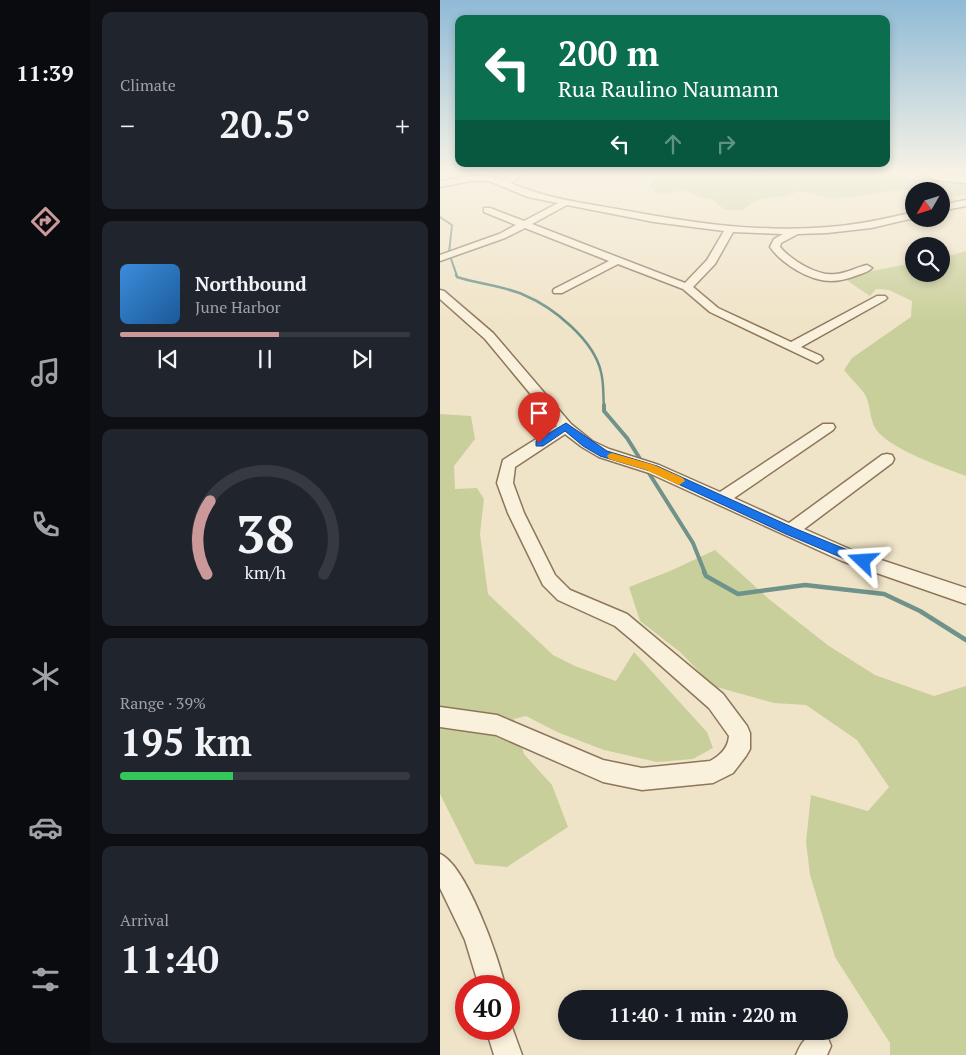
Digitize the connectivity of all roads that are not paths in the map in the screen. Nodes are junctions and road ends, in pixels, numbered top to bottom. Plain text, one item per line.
1 (519, 222) edge
2 (531, 222) edge
3 (672, 222) edge
4 (887, 222) edge
5 (526, 225) junction
6 (729, 230) junction
7 (796, 232) junction
8 (441, 258) edge
9 (618, 260) junction
10 (867, 268) dead end
11 (687, 287) junction
12 (558, 291) dead end
13 (440, 293) edge
14 (881, 298) dead end
15 (793, 346) junction
16 (817, 359) dead end
17 (566, 427) junction
18 (828, 427) dead end
19 (887, 459) dead end
20 (720, 500) junction
21 (790, 531) junction
22 (966, 596) edge
23 (440, 717) edge
24 (440, 866) edge
25 (489, 975) edge
26 (503, 1040) edge
27 (508, 1055) edge

1 - 5 street
2 - 5 street
3 - 6 street
4 - 7 street
5 - 8 street
5 - 9 street
6 - 7 street
6 - 11 street
7 - 10 street
9 - 11 street
9 - 12 street
11 - 15 street
13 - 17 street
14 - 15 street
15 - 16 street
17 - 20 street
17 - 23 street
18 - 20 street
19 - 21 street
20 - 21 street
21 - 22 street
24 - 25 street
26 - 27 street

